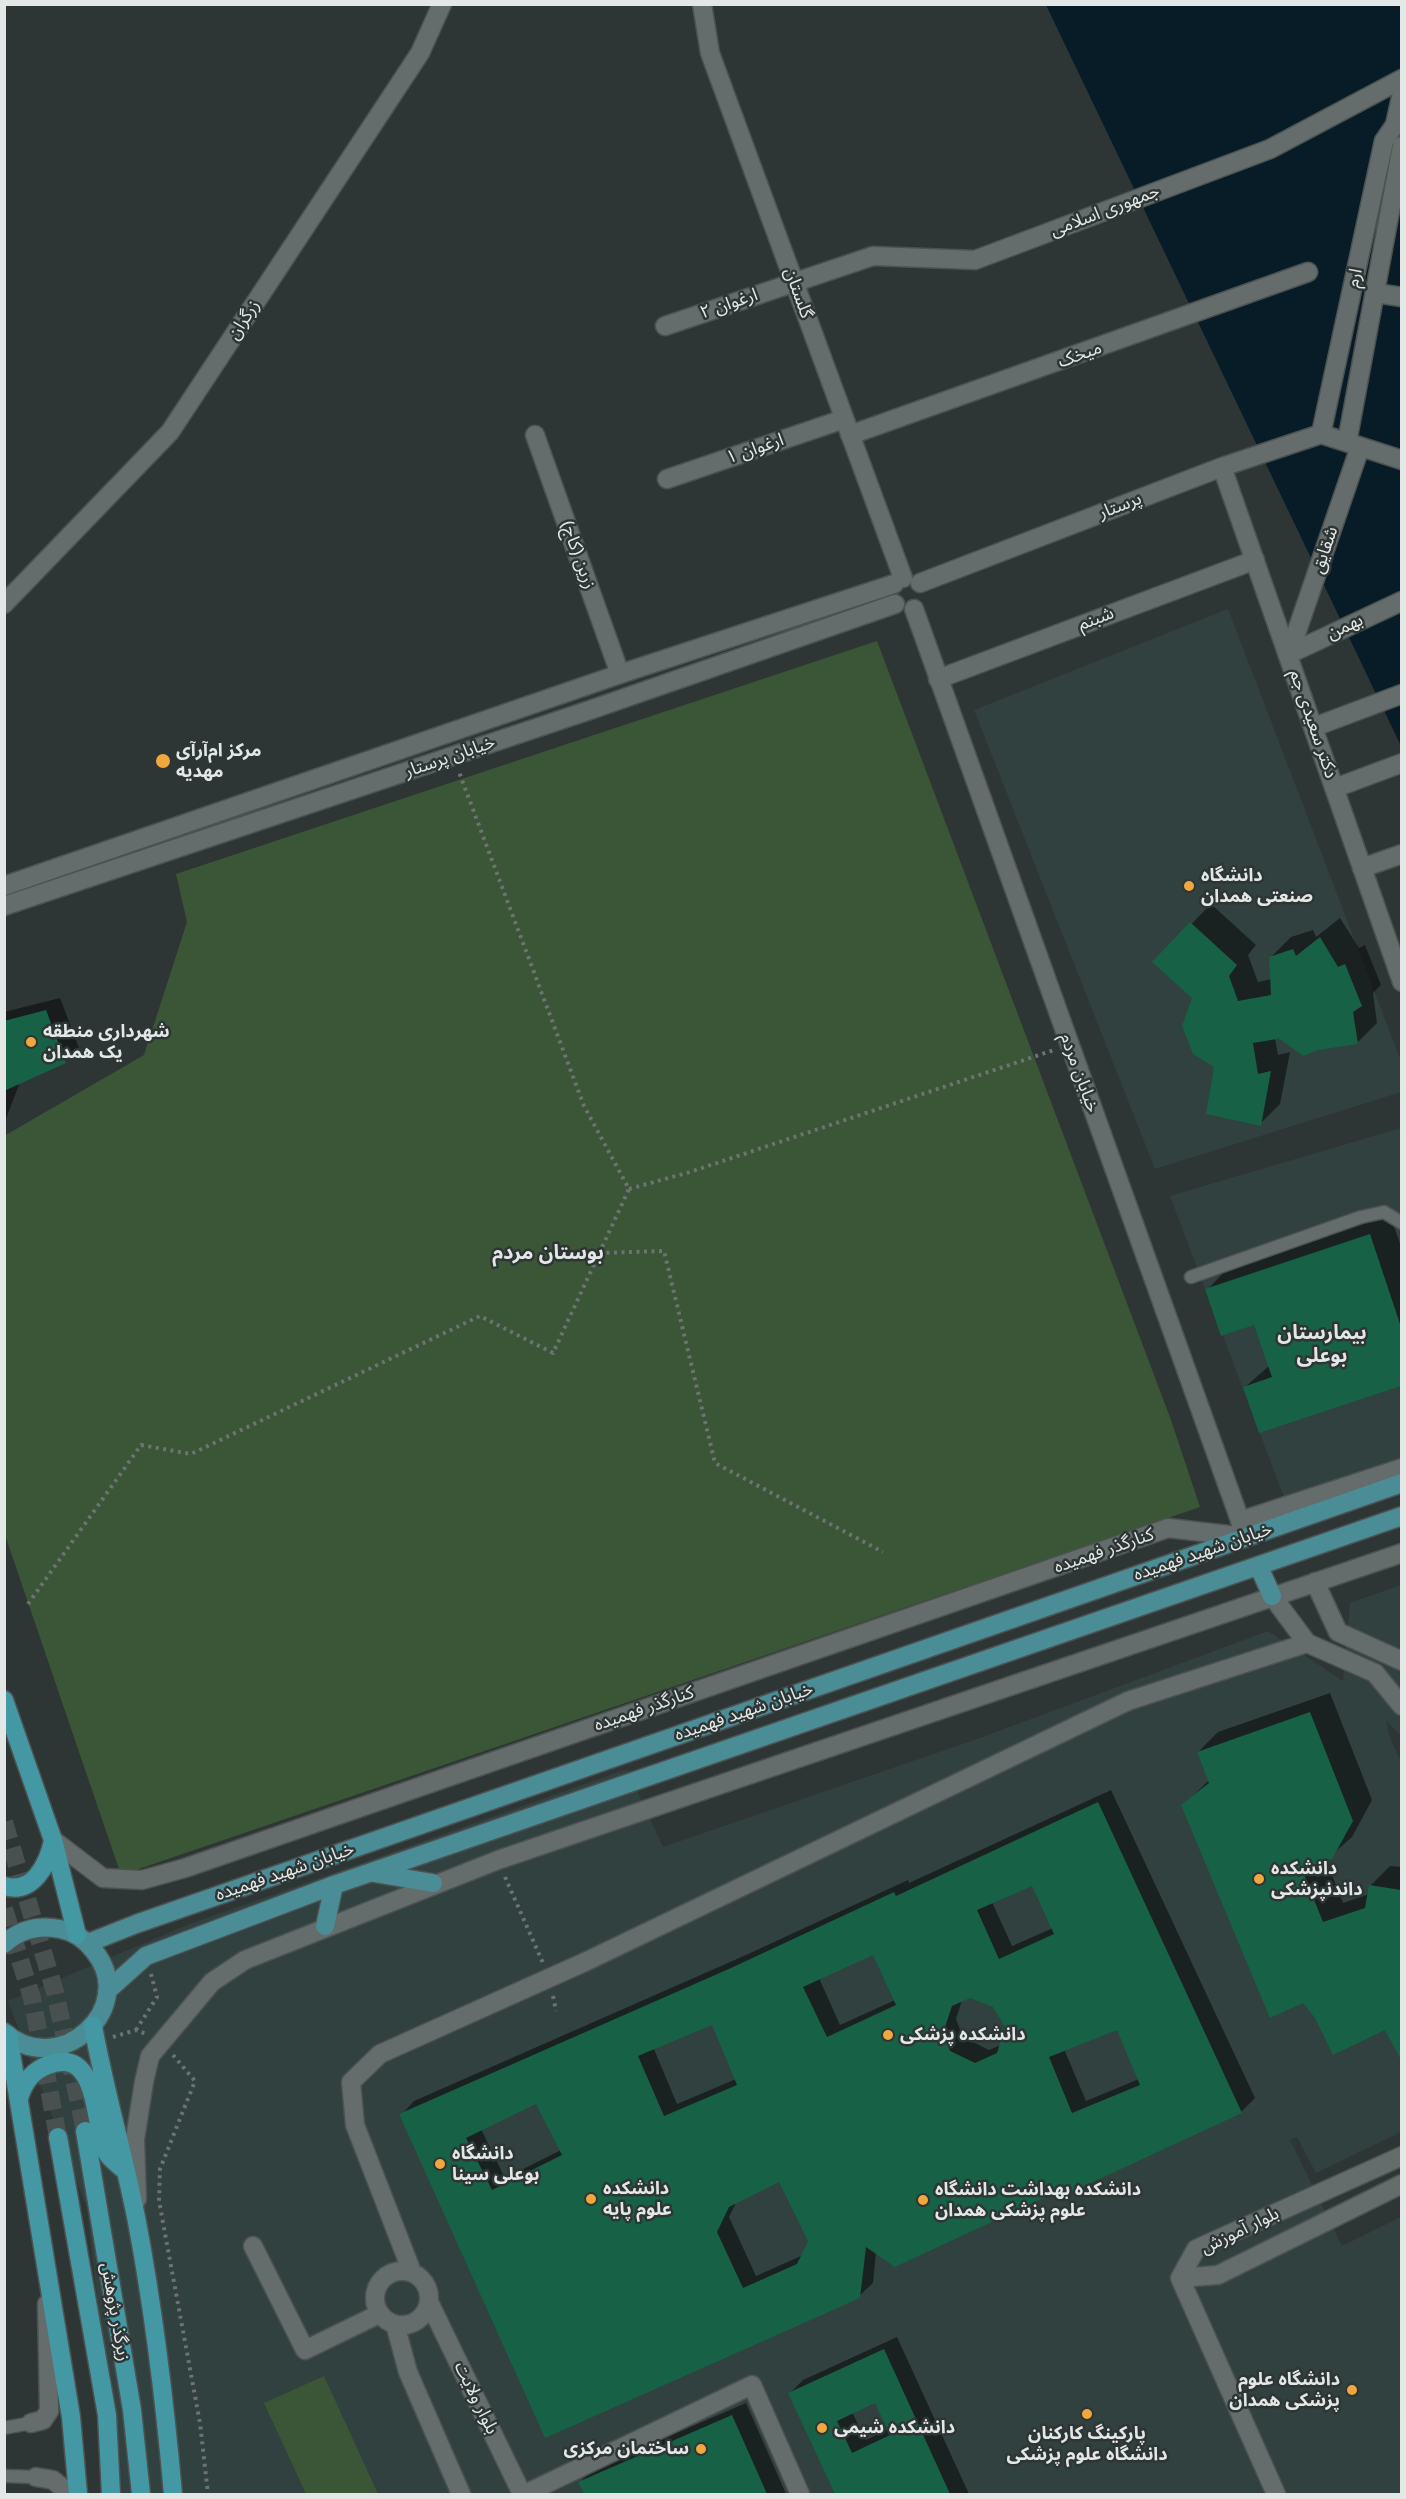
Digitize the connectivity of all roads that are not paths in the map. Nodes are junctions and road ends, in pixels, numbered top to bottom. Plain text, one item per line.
1 (442, 4) edge
2 (702, 4) edge
3 (1401, 79) edge
4 (1401, 93) edge
5 (1398, 131) edge
6 (1401, 146) edge
7 (1308, 272) dead end
8 (794, 282) junction
9 (1376, 293) junction
10 (1401, 297) edge
11 (665, 326) dead end
12 (847, 427) junction
13 (1321, 434) junction
14 (536, 435) dead end
15 (1354, 445) junction
16 (1401, 460) edge
17 (1222, 467) junction
18 (667, 479) dead end
19 (1255, 560) junction
20 (906, 581) junction
21 (1401, 601) edge
22 (4, 604) edge
23 (895, 604) junction
24 (914, 609) junction
25 (1289, 654) junction
26 (620, 674) junction
27 (938, 679) junction
28 (1401, 694) edge
29 (1314, 727) junction
30 (1401, 764) edge
31 (1335, 788) junction
32 (1401, 854) edge
33 (1362, 868) junction
34 (4, 886) edge
35 (4, 906) edge
36 (1396, 947) edge
37 (1401, 982) edge
38 (1401, 1223) edge
39 (1191, 1277) dead end
40 (1401, 1468) edge
41 (1401, 1483) edge
42 (1401, 1516) edge
43 (1243, 1529) junction
44 (1401, 1553) edge
45 (1259, 1567) junction
46 (1315, 1582) junction
47 (1272, 1596) junction
48 (1307, 1643) junction
49 (1401, 1661) edge
50 (4, 1700) edge
51 (1401, 1706) edge
52 (53, 1840) junction
53 (372, 1872) junction
54 (433, 1883) junction
55 (334, 1885) junction
56 (4, 1886) edge
57 (326, 1926) junction
58 (82, 1939) junction
59 (4, 1944) edge
60 (107, 1991) junction
61 (93, 2026) junction
62 (6, 2033) edge
63 (19, 2098) junction
64 (85, 2131) tunnel mouth
65 (58, 2137) tunnel mouth
66 (1401, 2156) edge
67 (124, 2171) junction
68 (1401, 2184) edge
69 (1334, 2187) junction
70 (1345, 2211) junction
71 (137, 2222) junction
72 (253, 2246) dead end
73 (46, 2258) junction
74 (412, 2272) junction
75 (1180, 2278) junction
76 (429, 2302) junction
77 (379, 2314) junction
78 (395, 2324) junction
79 (31, 2423) joint
80 (4, 2428) edge
81 (4, 2476) edge
82 (36, 2477) joint
83 (70, 2494) edge
84 (78, 2494) edge
85 (111, 2494) edge
86 (141, 2494) edge
87 (173, 2494) edge
88 (461, 2494) edge
89 (523, 2494) edge
90 (800, 2494) edge
91 (1276, 2494) edge

1 - 22 street, زرگران
2 - 8 street, گلستان
3 - 8 street, جمهوری اسلامی
4 - 5 street, ارم
5 - 13 street, ارم
6 - 9 street, ارم
7 - 12 street, میخک
8 - 11 street, ارغوان ۲
8 - 12 street, گلستان
9 - 10 street
9 - 15 street, ارم
12 - 18 street, ارغوان ۱
12 - 20 street, گلستان
13 - 15 street
13 - 17 street, پرستار
14 - 26 street, زرین (کاج)
15 - 16 street
15 - 25 street, شقایق
17 - 19 street, دکتر سعیدی جم
17 - 20 street, پرستار
19 - 25 street, دکتر سعیدی جم
19 - 27 street, شبنم
20 - 23 street
20 - 24 street
20 - 26 street, خیابان پرستار
21 - 25 street, بهمن
23 - 24 street
23 - 35 street, خیابان پرستار
24 - 27 street, خیابان مردم
25 - 29 street, دکتر سعیدی جم
26 - 34 street, خیابان پرستار
27 - 43 street, خیابان مردم
28 - 29 street
29 - 31 street, دکتر سعیدی جم
30 - 31 street
31 - 33 street, دکتر سعیدی جم
32 - 33 street
33 - 36 street, دکتر سعیدی جم
36 - 37 street, دکتر سعیدی جم
38 - 39 lane
40 - 43 street
41 - 43 main road, خیابان شهید فهمیده
42 - 45 main road, خیابان شهید فهمیده
43 - 52 street, کنارگذر فهمیده
43 - 58 main road, خیابان شهید فهمیده
44 - 46 street
45 - 47 main road
45 - 53 main road, خیابان شهید فهمیده
46 - 47 street
46 - 49 street
47 - 48 street
47 - 54 street
48 - 51 street
48 - 74 street
50 - 52 highway
52 - 56 highway
52 - 58 highway
53 - 54 main road
53 - 55 main road, خیابان شهید فهمیده
54 - 57 street
55 - 57 main road
55 - 60 main road, خیابان شهید فهمیده
57 - 71 street
58 - 59 main road
58 - 60 main road
60 - 61 main road
61 - 62 main road
61 - 67 highway
62 - 63 highway
63 - 67 highway
63 - 73 highway
64 - 86 highway, زیرگذر پژوهش
65 - 85 highway, زیرگذر پژوهش
66 - 69 street, بلوار آموزش
67 - 71 highway
68 - 70 street, بلوار آموزش
69 - 70 street
69 - 75 street, بلوار آموزش
70 - 75 street, بلوار آموزش
71 - 87 highway
72 - 77 street
73 - 79 street
73 - 84 highway
74 - 76 street
74 - 77 street
75 - 91 street
76 - 78 street
76 - 89 street, بلوار ولایت
77 - 78 street
78 - 88 street
79 - 80 lane
81 - 82 lane
82 - 83 street
89 - 90 street

